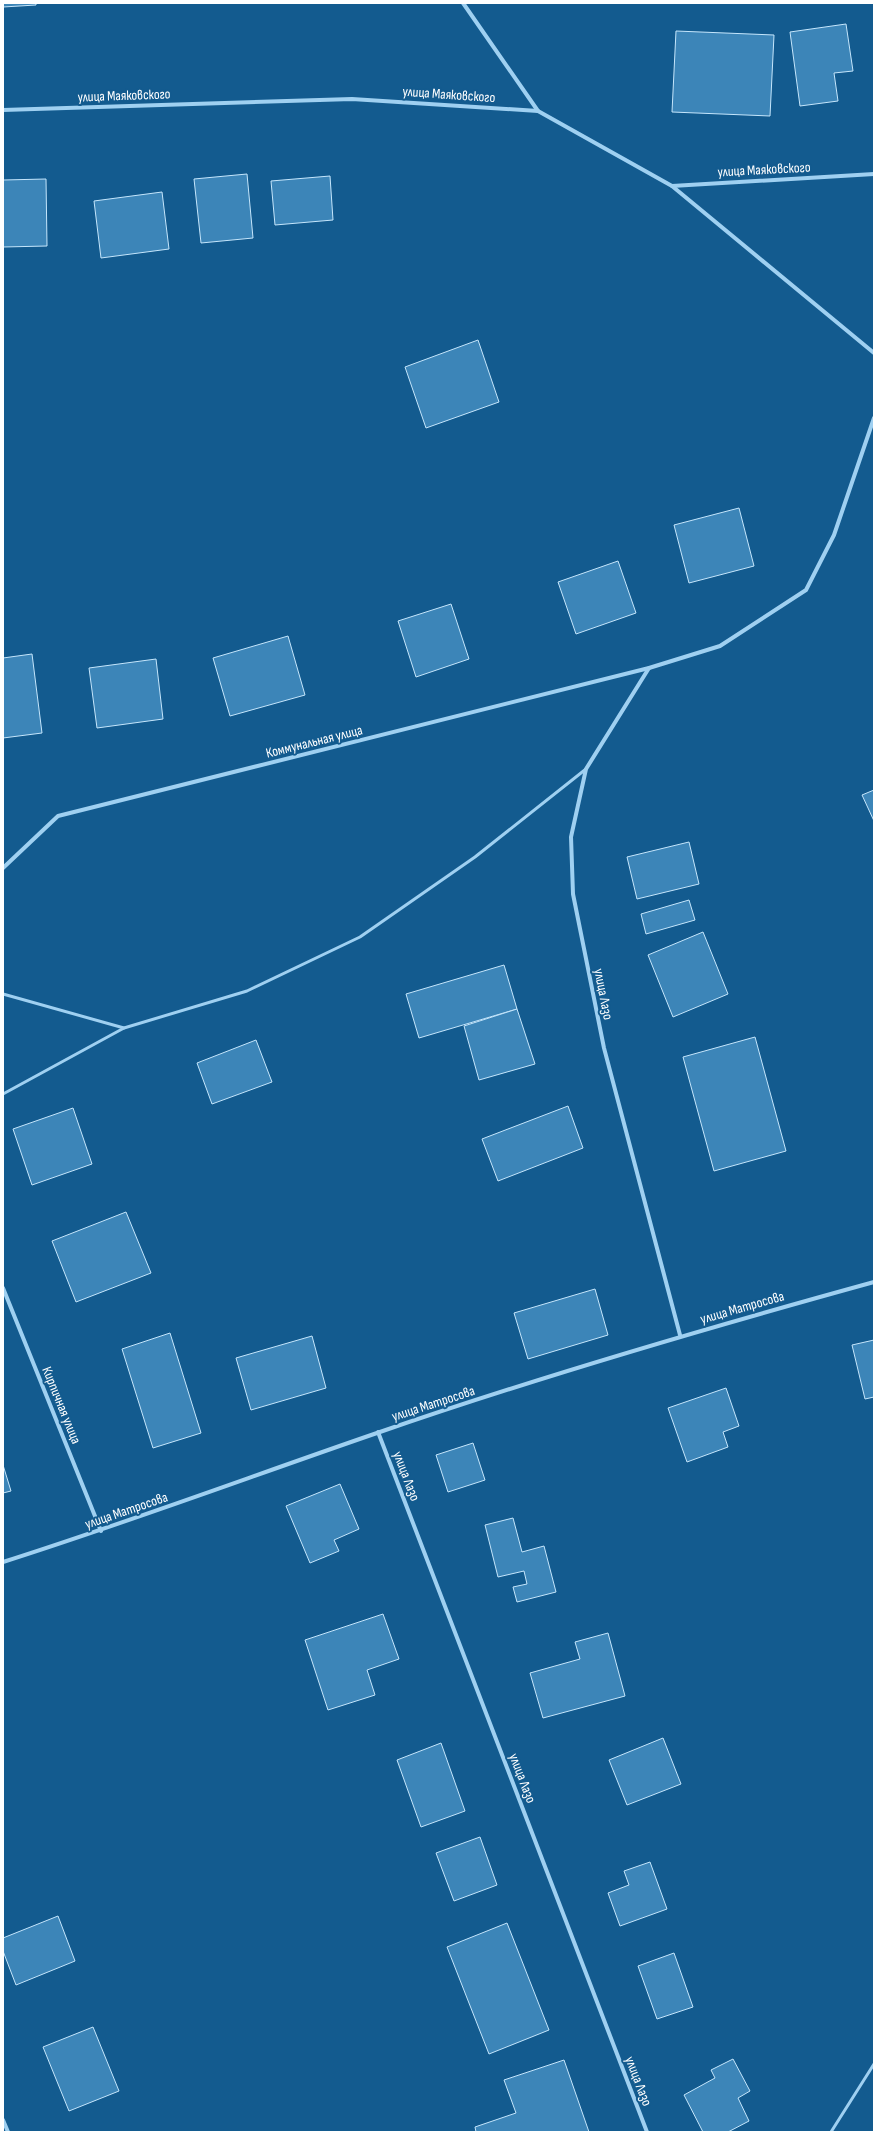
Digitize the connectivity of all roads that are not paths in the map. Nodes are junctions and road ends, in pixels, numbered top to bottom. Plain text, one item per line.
1 (463, 3) edge
2 (3, 110) edge
3 (538, 110) junction
4 (874, 174) edge
5 (672, 186) junction
6 (874, 353) edge
7 (874, 418) edge
8 (649, 668) junction
9 (586, 769) junction
10 (3, 868) edge
11 (3, 994) edge
12 (124, 1028) junction
13 (3, 1094) edge
14 (874, 1282) edge
15 (3, 1288) edge
16 (680, 1336) junction
17 (378, 1432) junction
18 (101, 1531) junction
19 (3, 1562) edge
20 (874, 2064) edge
21 (3, 2120) edge
22 (8, 2132) edge
23 (647, 2132) edge
24 (831, 2132) edge

1 - 3 street
2 - 3 street, улица Маяковского
3 - 5 street, улица Маяковского
4 - 5 street, улица Маяковского
5 - 6 street
7 - 8 street, Коммунальная улица
8 - 9 street, улица Лазо
8 - 10 street, Коммунальная улица
9 - 12 lane
9 - 16 street, улица Лазо
11 - 12 lane
12 - 13 lane
14 - 16 street, улица Матросова
15 - 18 street, Кирпичная улица
16 - 17 street, улица Матросова
17 - 18 street, улица Матросова
17 - 23 street, улица Лазо
18 - 19 street, улица Матросова
20 - 24 lane
21 - 22 street

